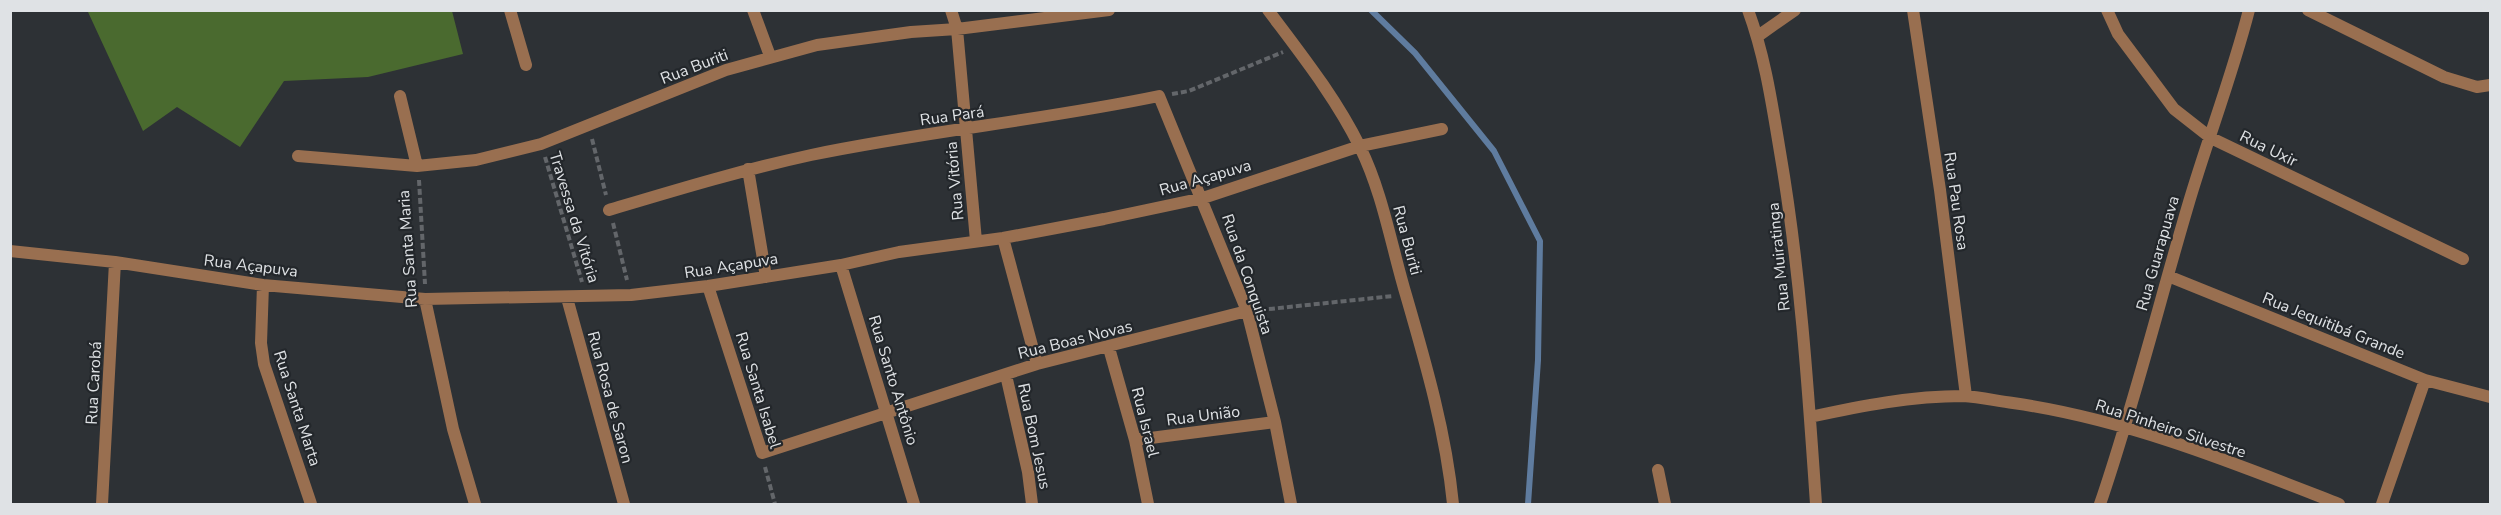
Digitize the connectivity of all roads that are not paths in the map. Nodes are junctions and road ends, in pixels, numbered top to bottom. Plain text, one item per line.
1 (510, 10) edge
2 (753, 10) edge
3 (951, 10) edge
4 (1109, 10) edge
5 (1268, 10) edge
6 (1749, 10) edge
7 (1795, 10) edge
8 (1913, 10) edge
9 (2107, 10) edge
10 (2249, 10) edge
11 (2308, 10) edge
12 (957, 29) junction
13 (1758, 36) junction
14 (770, 56) junction
15 (526, 65) dead end
16 (2490, 85) edge
17 (400, 96) dead end
18 (1160, 96) joint
19 (1442, 129) dead end
20 (966, 130) junction
21 (2211, 138) junction
22 (1360, 146) junction
23 (298, 156) dead end
24 (417, 166) junction
25 (748, 170) junction
26 (1203, 198) junction
27 (609, 210) dead end
28 (1003, 238) junction
29 (976, 241) junction
30 (10, 251) edge
31 (2463, 259) dead end
32 (115, 262) junction
33 (842, 265) junction
34 (2168, 276) junction
35 (766, 277) junction
36 (263, 285) junction
37 (708, 286) junction
38 (567, 298) junction
39 (425, 299) junction
40 (1247, 311) junction
41 (1109, 348) junction
42 (1037, 364) junction
43 (1006, 375) junction
44 (2425, 380) junction
45 (1966, 396) junction
46 (2490, 397) edge
47 (885, 412) junction
48 (1810, 417) junction
49 (1275, 422) junction
50 (2126, 427) junction
51 (1135, 440) junction
52 (762, 453) joint
53 (1658, 470) dead end
54 (102, 504) edge
55 (311, 504) edge
56 (475, 504) edge
57 (624, 504) edge
58 (914, 504) edge
59 (1032, 504) edge
60 (1148, 504) edge
61 (1291, 504) edge
62 (1453, 504) edge
63 (1665, 504) edge
64 (1816, 504) edge
65 (2100, 504) edge
66 (2339, 504) edge
67 (2382, 504) edge

1 - 15 street
2 - 14 street
3 - 12 street, Rua Vitória
4 - 12 street, Rua Buriti
5 - 22 street, Rua Buriti
6 - 13 street, Rua Muiratinga
7 - 13 street
8 - 45 street, Rua Pau Rosa
9 - 21 street, Rua Uxir
10 - 21 street, Rua Guarapuava
11 - 16 street
12 - 14 street, Rua Buriti
12 - 20 street, Rua Vitória
13 - 48 street, Rua Muiratinga
14 - 24 street, Rua Buriti
17 - 24 street, Rua Santa Maria
18 - 20 street, Rua Pará
18 - 26 street, Rua da Conquista
19 - 22 street, Rua Açapuva
20 - 25 street, Rua Pará
20 - 29 street, Rua Vitória
21 - 31 street, Rua Uxir
21 - 34 street, Rua Guarapuava
22 - 26 street, Rua Açapuva
22 - 62 street, Rua Buriti
23 - 24 street, Rua Buriti
25 - 27 street, Rua Pará
25 - 35 street
26 - 28 street, Rua Açapuva
26 - 40 street, Rua da Conquista
28 - 29 street, Rua Açapuva
28 - 42 street
29 - 33 street, Rua Açapuva
30 - 32 street, Rua Açapuva
32 - 36 street, Rua Açapuva
32 - 54 street, Rua Carobá
33 - 35 street, Rua Açapuva
33 - 47 street, Rua Santo Antônio
34 - 44 street, Rua Jequitibá Grande
34 - 50 street, Rua Guarapuava
35 - 37 street, Rua Açapuva
36 - 39 street, Rua Açapuva
36 - 55 street, Rua Santa Marta
37 - 38 street, Rua Açapuva
37 - 52 street, Rua Santa Isabel
38 - 39 street, Rua Açapuva
38 - 57 street, Rua Rosa de Saron
39 - 56 street, Rua Santa Maria
40 - 41 street, Rua Boas Novas
40 - 49 street, Rua da Conquista
41 - 42 street, Rua Boas Novas
41 - 51 street, Rua Israel
42 - 43 street, Rua Boas Novas
43 - 47 street, Rua Boas Novas
43 - 59 street, Rua Bom Jesus
44 - 46 street, Rua Jequitibá Grande
44 - 67 street
45 - 48 street, Rua Pinheiro Silvestre
45 - 50 street, Rua Pinheiro Silvestre
47 - 52 street, Rua Boas Novas
47 - 58 street, Rua Santo Antônio
48 - 64 street, Rua Muiratinga
49 - 51 street, Rua União
49 - 61 street, Rua da Conquista
50 - 65 street, Rua Guarapuava
50 - 66 street, Rua Pinheiro Silvestre
51 - 60 street, Rua Israel
53 - 63 street

